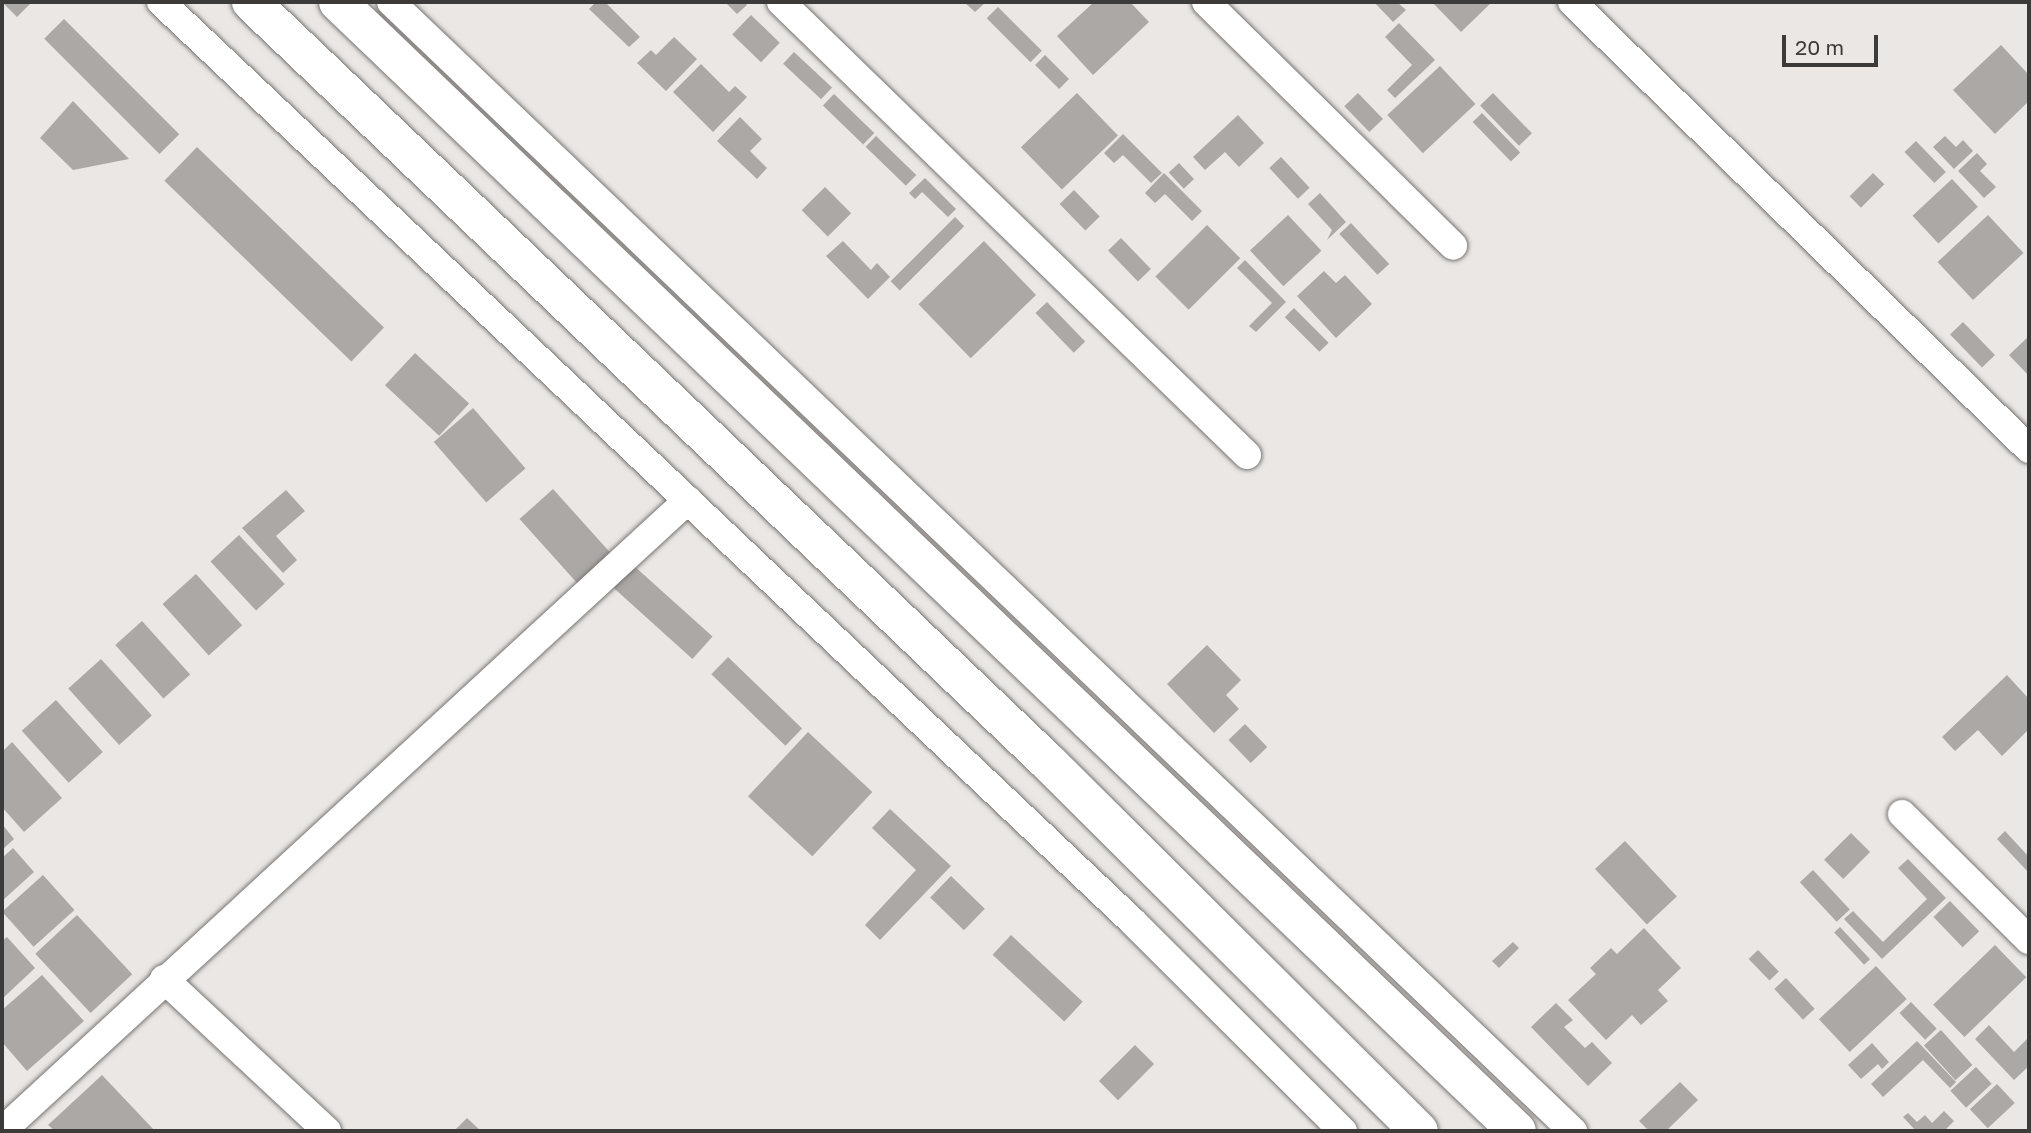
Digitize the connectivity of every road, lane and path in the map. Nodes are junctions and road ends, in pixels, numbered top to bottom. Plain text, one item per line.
1 (161, 2) edge
2 (251, 2) edge
3 (338, 2) edge
4 (391, 2) edge
5 (780, 2) edge
6 (1206, 2) edge
7 (1572, 2) edge
8 (1453, 246) dead end
9 (2029, 449) edge
10 (1247, 455) dead end
11 (688, 500) junction
12 (1902, 814) dead end
13 (2029, 940) edge
14 (164, 979) junction
15 (8, 1125) edge
16 (327, 1131) edge
17 (1343, 1131) edge
18 (1419, 1131) edge
19 (1517, 1131) edge
20 (1573, 1131) edge

1 - 11 street
2 - 18 main road
3 - 19 main road
4 - 20 street
5 - 10 street
6 - 8 street
7 - 9 street
11 - 14 street
11 - 17 street
12 - 13 street
14 - 15 street
14 - 16 street

